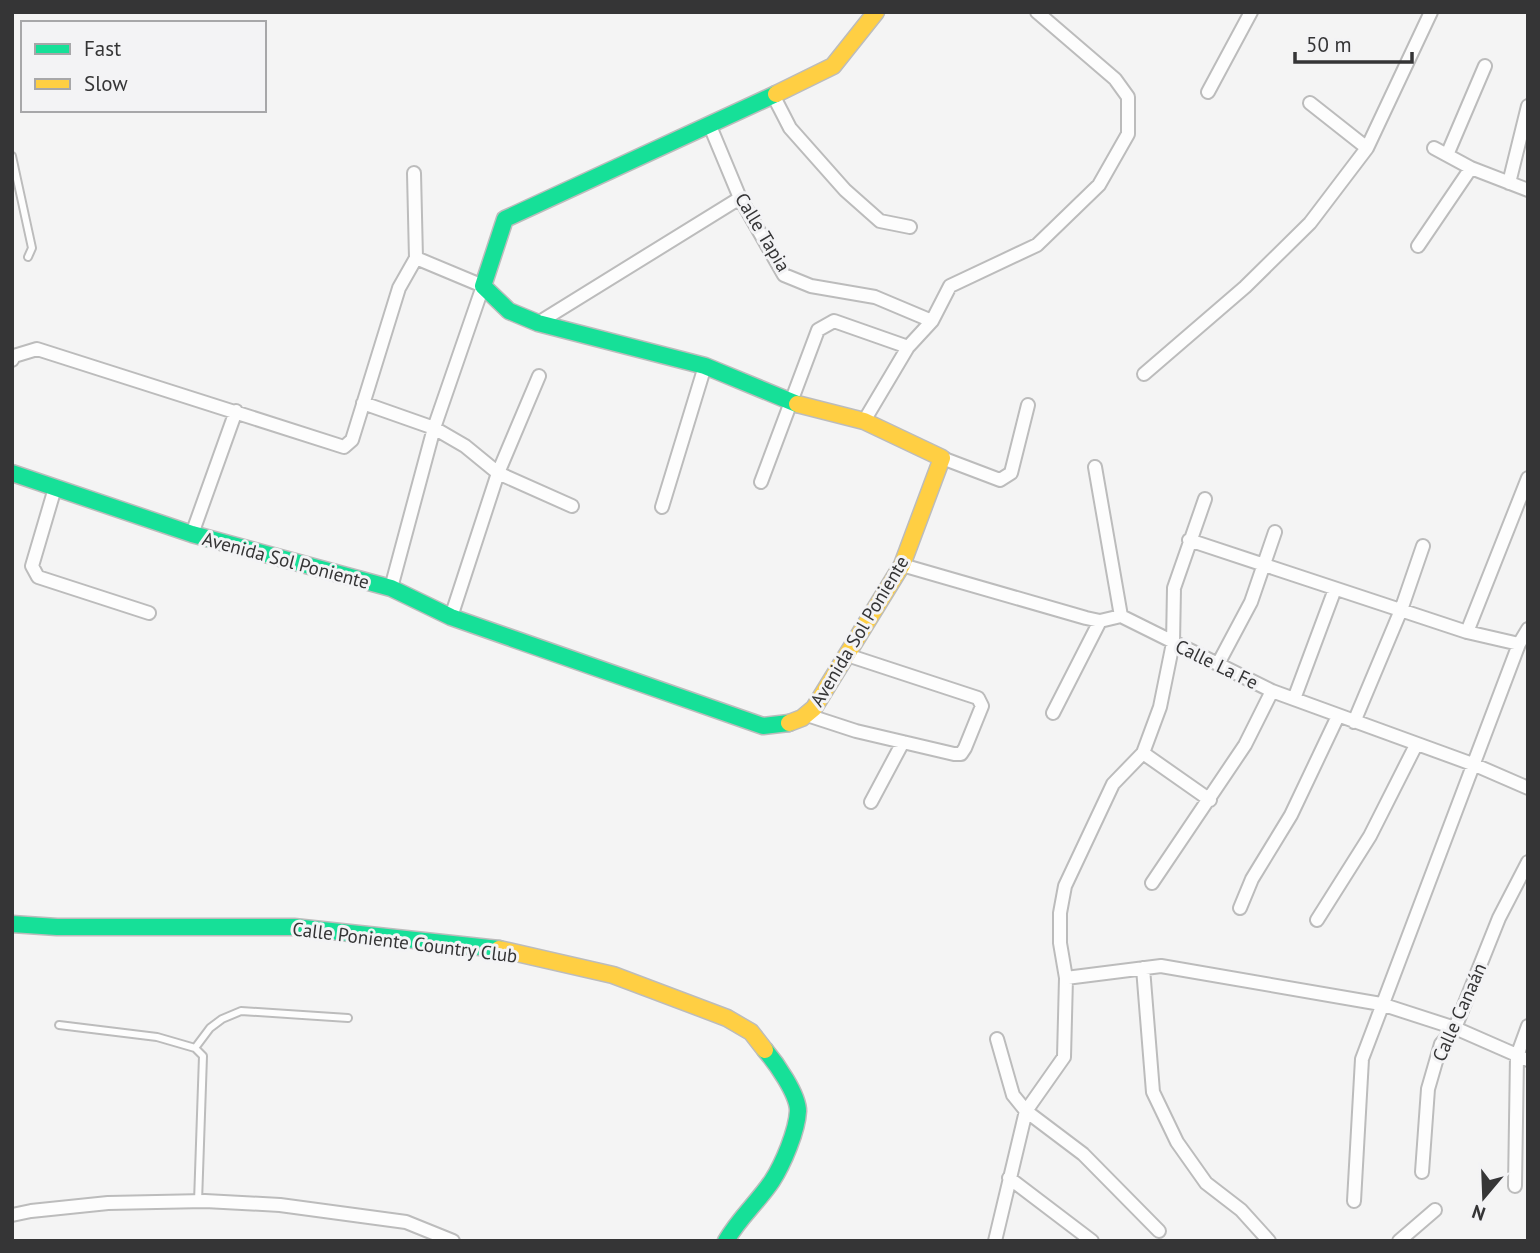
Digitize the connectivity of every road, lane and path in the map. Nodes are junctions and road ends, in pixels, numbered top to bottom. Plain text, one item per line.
1 (876, 12) edge
2 (1037, 12) edge
3 (1251, 12) edge
4 (1431, 12) edge
5 (1050, 18) edge
6 (1485, 66) dead end
7 (1209, 92) dead end
8 (773, 95) junction
9 (1310, 103) dead end
10 (1528, 106) edge
11 (710, 126) junction
12 (1367, 148) junction
13 (1434, 148) dead end
14 (1447, 155) junction
15 (12, 156) edge
16 (1471, 167) junction
17 (414, 173) dead end
18 (1509, 183) junction
19 (1528, 190) edge
20 (740, 198) junction
21 (910, 228) dead end
22 (1418, 246) dead end
23 (28, 257) dead end
24 (416, 258) junction
25 (483, 286) junction
26 (932, 321) junction
27 (538, 323) junction
28 (908, 347) junction
29 (12, 360) edge
30 (705, 366) junction
31 (1144, 374) dead end
32 (539, 376) dead end
33 (363, 403) junction
34 (792, 403) junction
35 (1028, 405) dead end
36 (236, 411) junction
37 (864, 421) junction
38 (435, 428) junction
39 (943, 458) junction
40 (1095, 467) dead end
41 (12, 473) edge
42 (498, 473) junction
43 (1528, 478) edge
44 (761, 482) dead end
45 (55, 488) junction
46 (1205, 499) dead end
47 (572, 506) dead end
48 (662, 507) dead end
49 (1275, 532) dead end
50 (192, 534) junction
51 (1189, 540) junction
52 (1423, 546) dead end
53 (902, 565) junction
54 (1264, 565) junction
55 (391, 588) junction
56 (1335, 589) junction
57 (1401, 610) junction
58 (149, 613) dead end
59 (1121, 616) junction
60 (451, 617) junction
61 (1100, 621) junction
62 (1528, 629) edge
63 (1466, 632) junction
64 (1173, 643) junction
65 (1519, 643) junction
66 (847, 655) junction
67 (1218, 664) junction
68 (1272, 691) junction
69 (1294, 699) junction
70 (1053, 713) dead end
71 (807, 715) junction
72 (1338, 716) junction
73 (1354, 722) junction
74 (903, 742) junction
75 (1416, 744) junction
76 (1143, 753) junction
77 (1475, 765) junction
78 (1528, 788) edge
79 (1210, 800) junction
80 (871, 802) dead end
81 (1528, 862) edge
82 (1152, 883) dead end
83 (1240, 908) dead end
84 (1317, 920) dead end
85 (12, 924) edge
86 (1143, 968) junction
87 (1066, 978) junction
88 (1381, 1004) junction
89 (348, 1018) dead end
90 (59, 1025) dead end
91 (1528, 1026) edge
92 (1455, 1028) junction
93 (997, 1039) dead end
94 (195, 1048) junction
95 (1523, 1058) edge
96 (1026, 1111) junction
97 (1422, 1172) dead end
98 (1009, 1178) junction
99 (1515, 1186) dead end
100 (1354, 1201) dead end
101 (198, 1202) junction
102 (1435, 1210) dead end
103 (12, 1215) edge
104 (1159, 1231) dead end
105 (453, 1241) edge
106 (726, 1241) edge
107 (995, 1241) edge
108 (1092, 1241) edge
109 (1269, 1241) edge
110 (1399, 1241) edge

1 - 8 street
2 - 5 street
3 - 7 street
4 - 12 street
5 - 26 street
6 - 14 street
8 - 11 street
8 - 21 street
9 - 12 street
10 - 18 street
11 - 20 street, Calle Tapia
11 - 25 street
12 - 31 street
13 - 14 street
14 - 16 street
15 - 23 lane
16 - 18 street
16 - 22 street
17 - 24 street
18 - 19 street
20 - 26 street, Calle Tapia
20 - 27 street
24 - 25 street
24 - 33 street
25 - 27 street
25 - 38 street
26 - 28 street
27 - 30 street
28 - 34 street
28 - 37 street
29 - 36 street
30 - 34 street
30 - 48 street
32 - 42 street
33 - 36 street
33 - 38 street
34 - 37 street
34 - 44 street
35 - 39 street
36 - 50 street
37 - 39 street
38 - 42 street
38 - 55 street
39 - 53 street, Avenida Sol Poniente
40 - 59 street
41 - 45 street, Avenida Sol Poniente
42 - 47 street
42 - 60 street
43 - 63 street
45 - 50 street, Avenida Sol Poniente
45 - 58 street
46 - 51 street
49 - 54 street
50 - 55 street, Avenida Sol Poniente
51 - 54 street
51 - 64 street
52 - 57 street
53 - 61 street
53 - 66 street, Avenida Sol Poniente
54 - 56 street
54 - 67 street
55 - 60 street, Avenida Sol Poniente
56 - 57 street
56 - 69 street
57 - 63 street
57 - 73 street
59 - 61 street
59 - 64 street, Calle La Fe
60 - 71 street, Avenida Sol Poniente
61 - 70 street
62 - 65 street
63 - 65 street
64 - 67 street, Calle La Fe
64 - 76 street
65 - 77 street
66 - 71 street, Avenida Sol Poniente
66 - 74 street
67 - 68 street, Calle La Fe
68 - 69 street, Calle La Fe
68 - 79 street
69 - 72 street, Calle La Fe
71 - 74 street
72 - 73 street, Calle La Fe
72 - 83 street
73 - 75 street, Calle La Fe
74 - 80 street
75 - 77 street, Calle La Fe
75 - 84 street
76 - 79 street
76 - 87 street
77 - 78 street, Calle La Fe
77 - 88 street
79 - 82 street
81 - 92 street, Calle Canaán
85 - 106 street, Calle Poniente Country Club
86 - 87 street
86 - 88 street
86 - 109 street
87 - 96 street
88 - 92 street
88 - 100 street
89 - 94 lane
90 - 94 lane
91 - 95 street
92 - 95 street
92 - 97 street, Calle Canaán
93 - 96 street
94 - 101 lane
95 - 99 street
96 - 98 street
96 - 104 street
98 - 107 street
98 - 108 street
101 - 103 street
101 - 105 street
102 - 110 street

